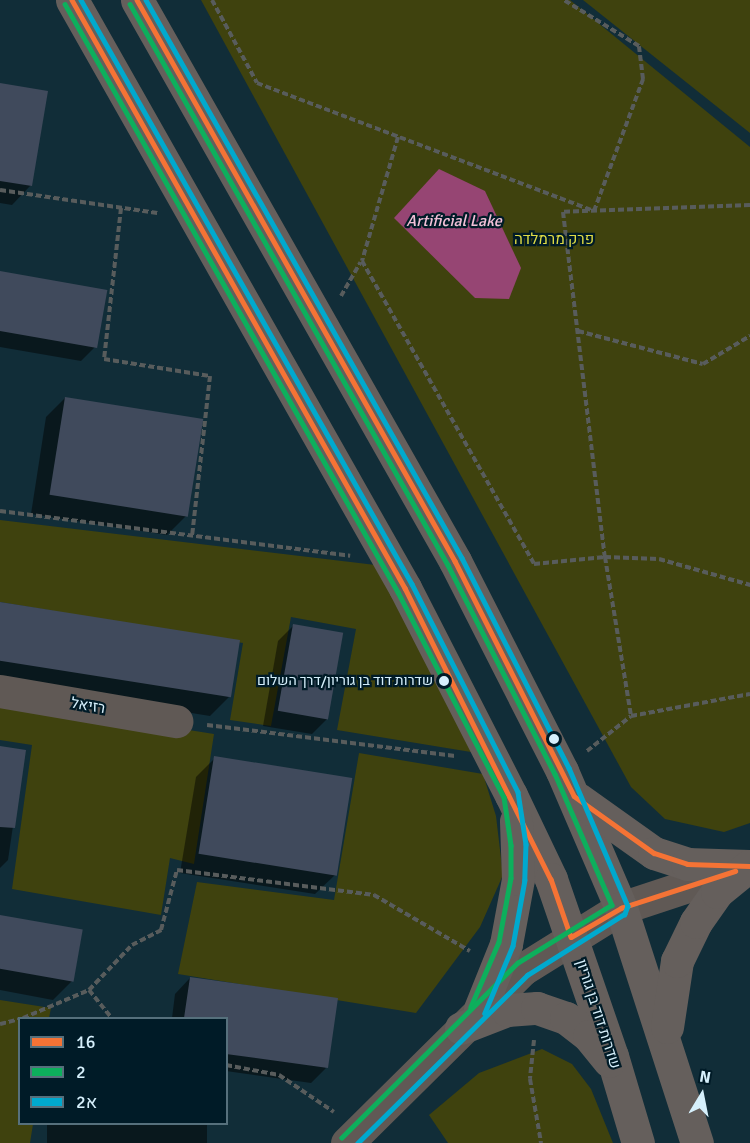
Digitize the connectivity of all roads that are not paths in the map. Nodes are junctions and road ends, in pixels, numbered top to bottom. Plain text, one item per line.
1 (72, 0) edge
2 (137, 0) edge
3 (0, 691) edge
4 (176, 721) road end
5 (568, 783) junction
6 (511, 795) junction
7 (749, 866) edge
8 (621, 908) junction
9 (571, 936) junction
10 (470, 1018) junction
11 (666, 1039) junction
12 (617, 1071) junction
13 (353, 1136) edge
14 (638, 1143) edge
15 (697, 1143) edge

1 - 6 main road, שדרות דוד בן גוריון
2 - 5 main road
3 - 4 street, רזיאל
5 - 7 main road
5 - 8 main road
6 - 9 main road, שדרות דוד בן גוריון
6 - 10 main road
7 - 8 street
7 - 11 main road
8 - 9 street
8 - 11 main road
9 - 10 street
9 - 12 main road, שדרות דוד בן גוריון
10 - 12 main road
10 - 13 street
11 - 15 main road
12 - 14 main road, שדרות דוד בן גוריון

